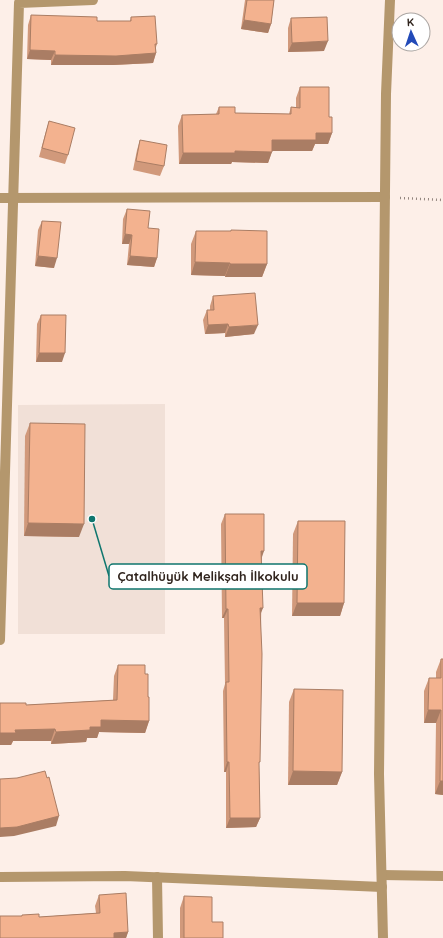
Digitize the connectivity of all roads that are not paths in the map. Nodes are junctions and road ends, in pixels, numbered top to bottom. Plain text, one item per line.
1 (93, 0) edge
2 (390, 0) edge
3 (19, 2) edge
4 (385, 197) junction
5 (0, 198) edge
6 (13, 198) junction
7 (0, 640) edge
8 (382, 875) junction
9 (443, 876) edge
10 (0, 877) edge
11 (157, 877) junction
12 (382, 887) junction
13 (158, 938) edge
14 (383, 938) edge

1 - 3 street
2 - 4 street
3 - 6 street
4 - 6 street
4 - 8 street
5 - 6 street
6 - 7 street
8 - 9 street
8 - 12 street
10 - 11 street
11 - 12 street
11 - 13 street
12 - 14 street

